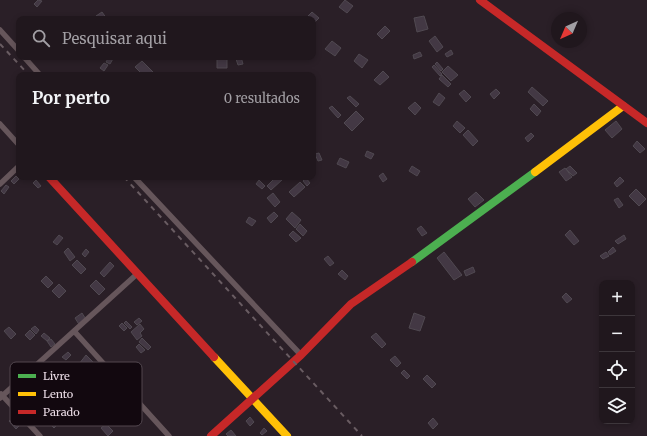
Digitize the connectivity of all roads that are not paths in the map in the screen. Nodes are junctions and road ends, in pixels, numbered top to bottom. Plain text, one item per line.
1 (480, 0) edge
2 (0, 30) edge
3 (16, 48) edge
4 (27, 60) edge
5 (37, 72) edge
6 (623, 106) junction
7 (647, 123) edge
8 (0, 124) edge
9 (16, 141) edge
10 (16, 169) edge
11 (52, 180) edge
12 (137, 180) edge
13 (0, 184) edge
14 (137, 274) junction
15 (74, 331) junction
16 (301, 355) junction
17 (39, 362) edge
18 (102, 362) edge
19 (10, 387) edge
20 (1, 395) edge
21 (252, 398) junction
22 (10, 404) edge
23 (142, 406) edge
24 (30, 426) edge
25 (40, 436) edge
26 (169, 436) edge
27 (211, 436) edge
28 (287, 436) edge

1 - 6 street
2 - 3 street
4 - 5 street
6 - 7 street
6 - 16 street
8 - 9 street
10 - 13 street
11 - 14 street
12 - 16 street
14 - 15 street
14 - 21 street
15 - 17 street
15 - 18 street
16 - 21 street
19 - 20 street
20 - 22 street
21 - 27 street
21 - 28 street
23 - 26 street
24 - 25 street

